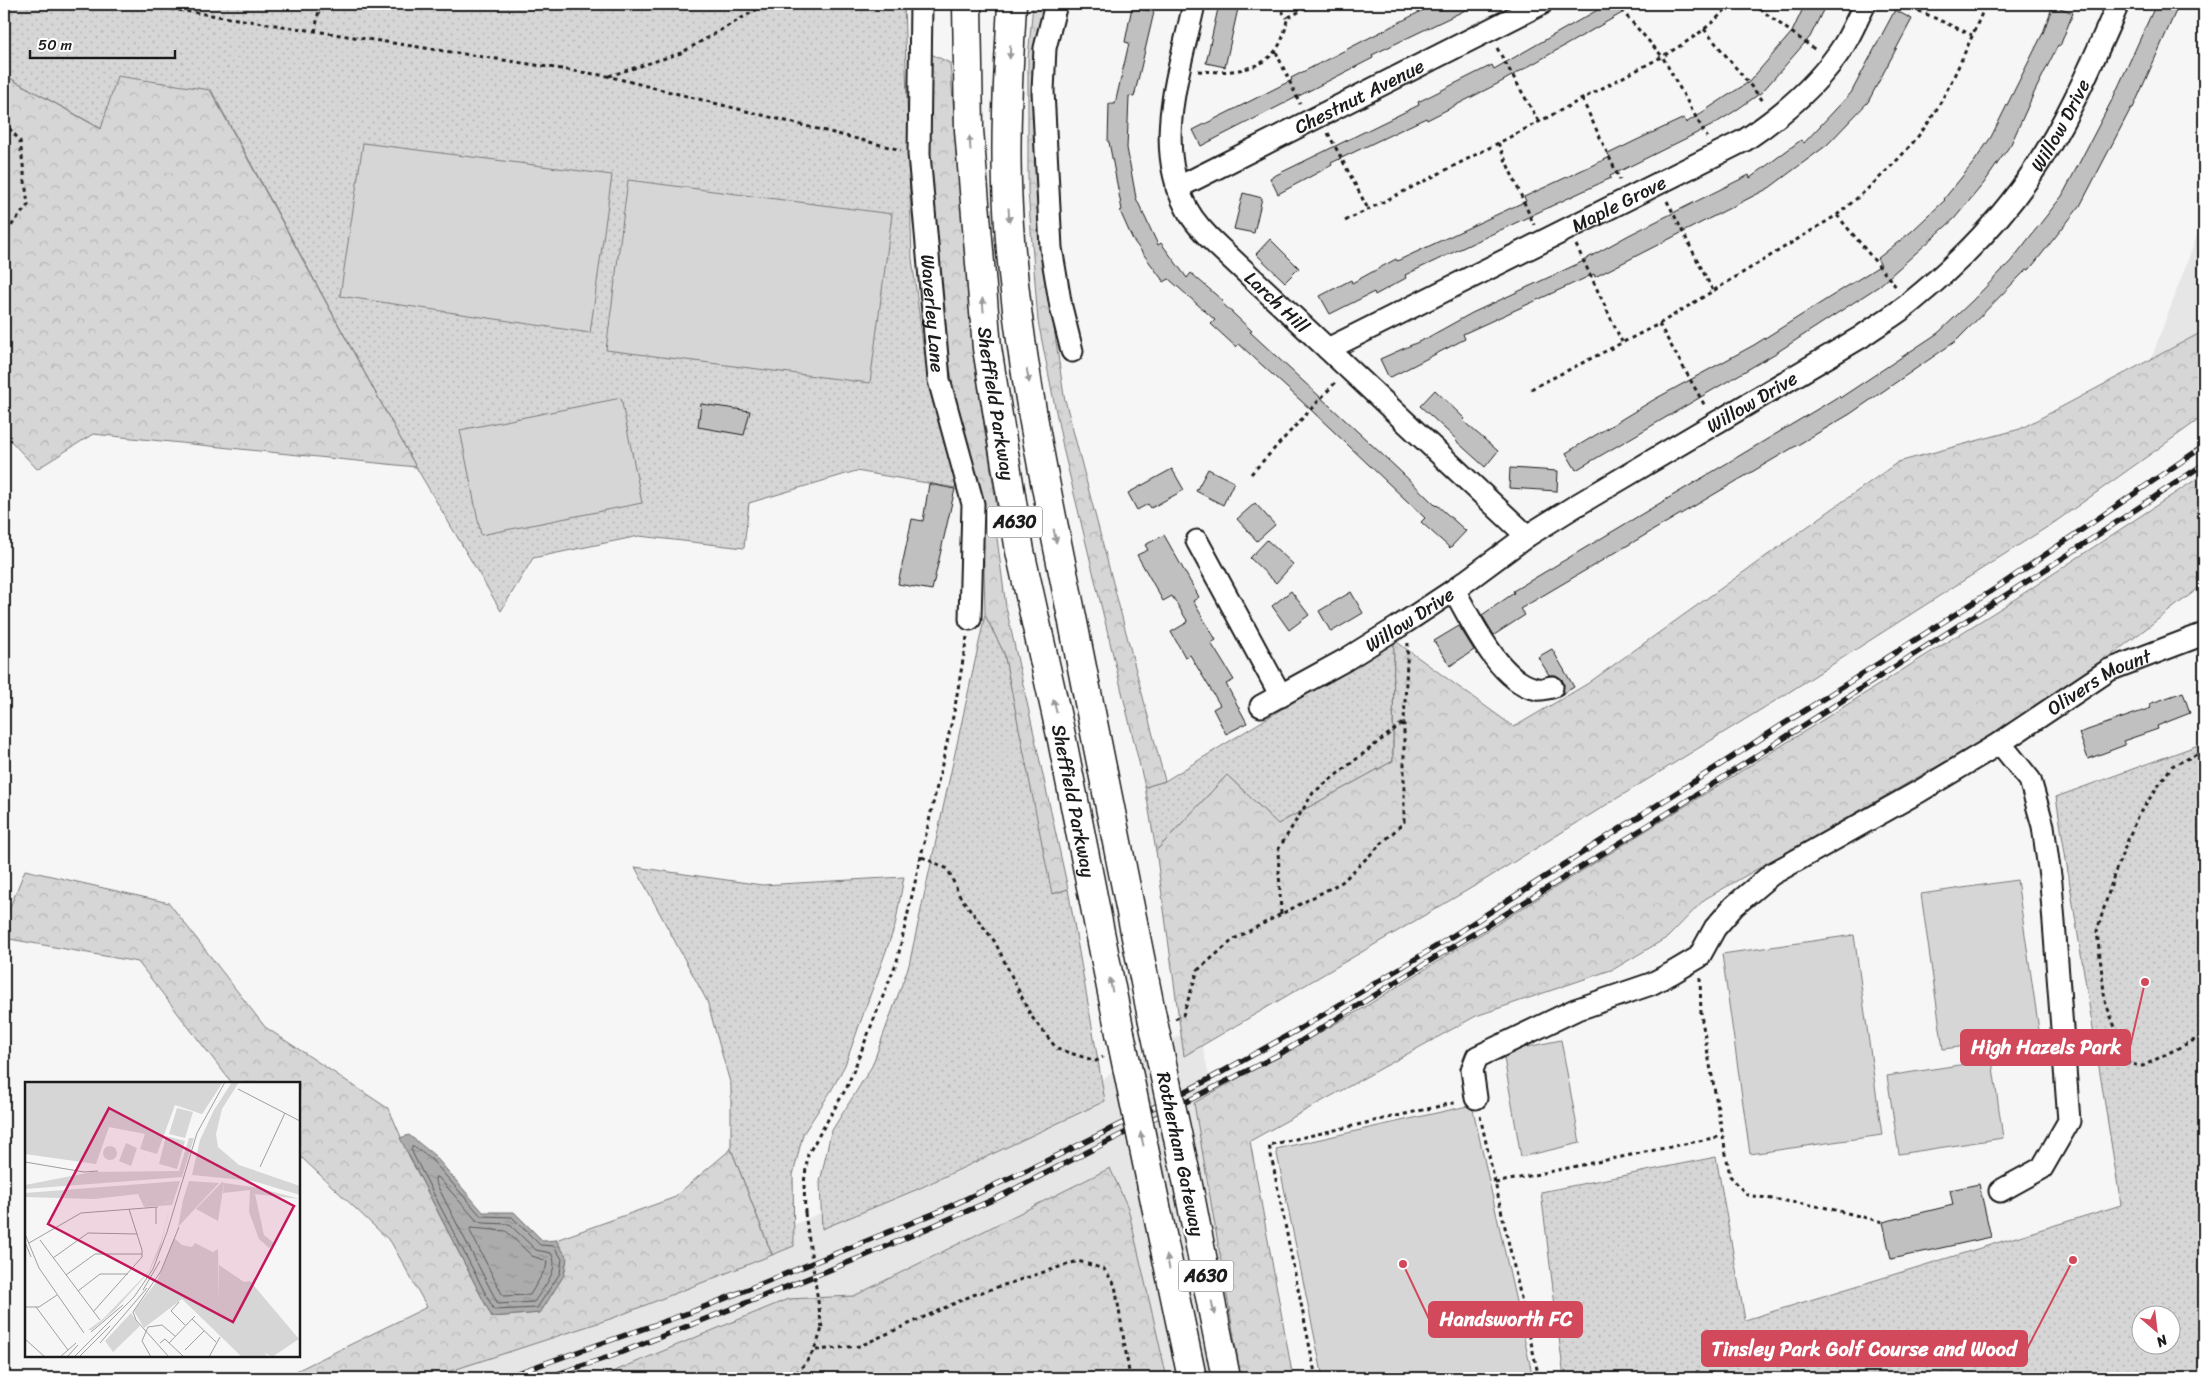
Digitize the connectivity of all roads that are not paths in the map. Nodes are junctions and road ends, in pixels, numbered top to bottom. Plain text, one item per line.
1 (921, 4) edge
2 (967, 4) edge
3 (1056, 4) edge
4 (1194, 4) edge
5 (1541, 4) edge
6 (1865, 4) edge
7 (2118, 4) edge
8 (1012, 5) edge
9 (1177, 188) junction
10 (1328, 349) junction
11 (1072, 351) dead end
12 (1527, 536) junction
13 (1198, 541) dead end
14 (1454, 590) junction
15 (970, 619) road end
16 (2204, 634) edge
17 (1552, 687) dead end
18 (1281, 696) junction
19 (1261, 706) dead end
20 (2000, 743) junction
21 (1163, 1018) joint
22 (1120, 1033) joint
23 (1476, 1098) road end
24 (2000, 1191) dead end
25 (1192, 1378) edge
26 (1226, 1378) edge

1 - 15 street, Waverley Lane
22 -> 2 highway, Sheffield Parkway / A630
3 - 11 street
4 - 9 street, Larch Hill
5 - 9 street, Chestnut Avenue
6 - 10 street, Maple Grove
7 - 12 street, Willow Drive
8 -> 21 highway, Sheffield Parkway / A630
9 - 10 street, Larch Hill
10 - 12 street, Larch Hill
12 - 14 street, Willow Drive
13 - 18 street
14 - 17 street
14 - 18 street, Willow Drive
16 - 20 street, Olivers Mount
18 - 19 street, Willow Drive
20 - 23 street, Olivers Mount
20 - 24 street
21 -> 26 highway, Rotherham Gateway / A630, bridge
25 -> 22 highway, Rotherham Gateway / A630, bridge

